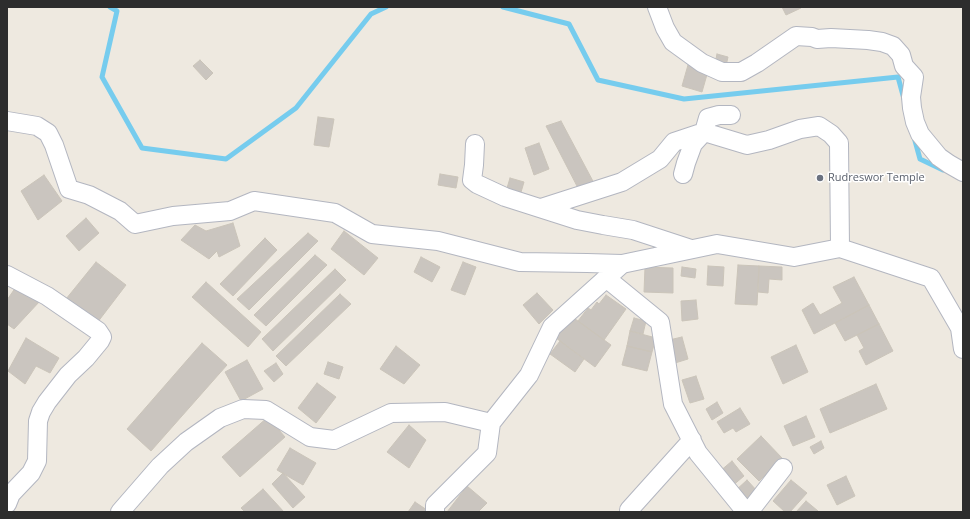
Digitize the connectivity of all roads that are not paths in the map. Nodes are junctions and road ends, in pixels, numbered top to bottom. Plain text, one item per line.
1 (657, 7) edge
2 (731, 115) dead end
3 (7, 121) edge
4 (704, 132) junction
5 (475, 144) dead end
6 (963, 172) edge
7 (683, 174) dead end
8 (540, 208) junction
9 (840, 248) junction
10 (692, 249) junction
11 (622, 264) junction
12 (7, 275) edge
13 (606, 278) junction
14 (961, 327) edge
15 (963, 348) edge
16 (491, 423) junction
17 (692, 440) junction
18 (783, 468) dead end
19 (7, 504) edge
20 (629, 510) dead end
21 (11, 512) edge
22 (120, 512) edge
23 (435, 512) edge
24 (746, 512) edge
25 (749, 512) edge

1 - 6 street
2 - 4 street
3 - 11 street
4 - 7 street
4 - 8 street
4 - 9 street
5 - 8 street
8 - 10 street
9 - 10 street
9 - 14 street
10 - 11 street
11 - 13 street
12 - 19 street
13 - 16 street
13 - 17 street
14 - 15 street
16 - 22 street
16 - 23 street
17 - 20 street
17 - 24 street
18 - 25 street
19 - 21 street

